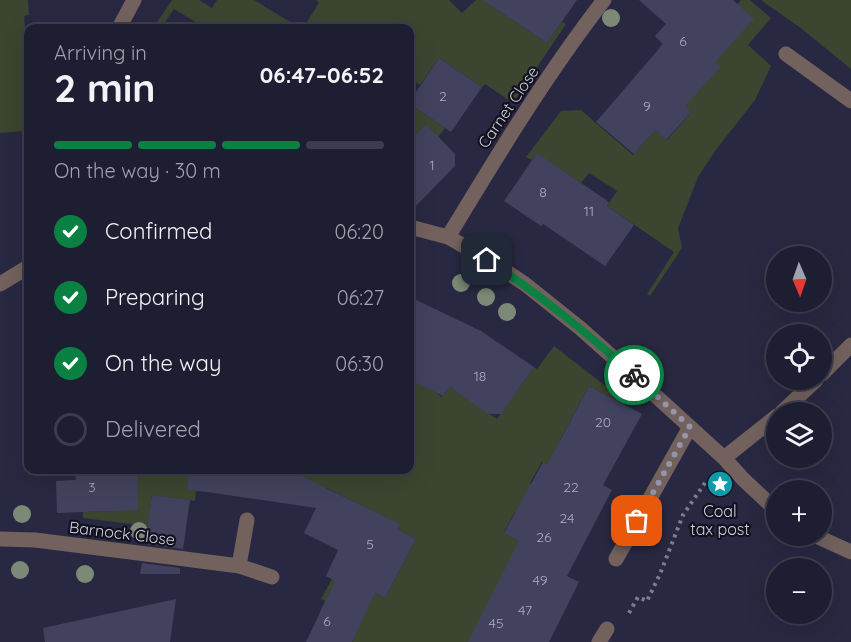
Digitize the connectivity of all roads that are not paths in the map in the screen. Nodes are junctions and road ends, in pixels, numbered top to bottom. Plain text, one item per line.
1 (134, 0) edge
2 (604, 0) edge
3 (121, 24) edge
4 (786, 54) dead end
5 (851, 101) edge
6 (414, 228) edge
7 (448, 237) junction
8 (24, 269) edge
9 (0, 284) edge
10 (851, 345) edge
11 (832, 364) edge
12 (805, 390) edge
13 (793, 402) edge
14 (766, 425) edge
15 (690, 427) junction
16 (724, 458) junction
17 (766, 501) edge
18 (247, 520) dead end
19 (0, 539) edge
20 (832, 543) edge
21 (851, 552) edge
22 (616, 559) dead end
23 (239, 567) junction
24 (272, 577) dead end

1 - 3 street
2 - 7 street, Carnet Close
4 - 5 street
6 - 7 street
7 - 15 street
8 - 9 street
10 - 11 street
12 - 13 street
14 - 16 street
15 - 16 street
15 - 22 street
16 - 17 street
18 - 23 street
19 - 23 street, Barnock Close
20 - 21 street
23 - 24 street, Barnock Close

